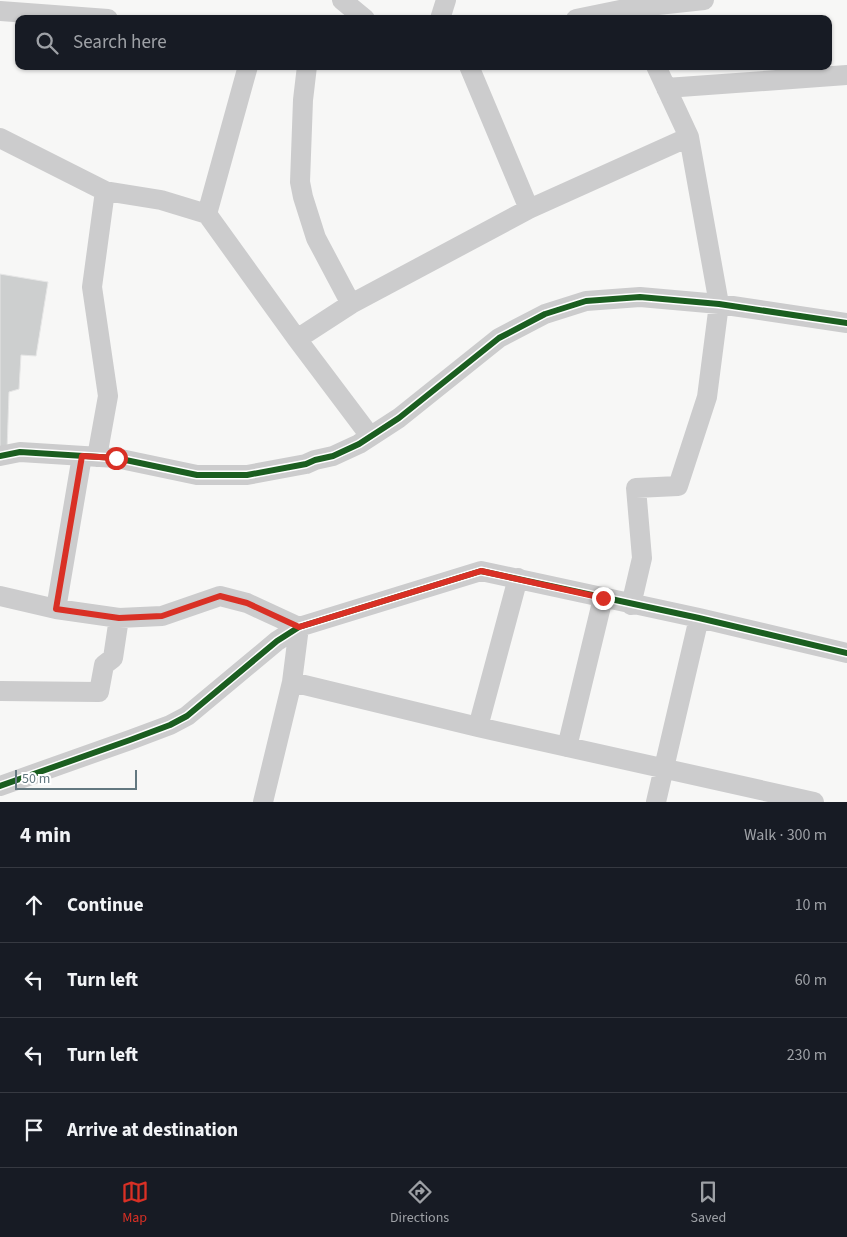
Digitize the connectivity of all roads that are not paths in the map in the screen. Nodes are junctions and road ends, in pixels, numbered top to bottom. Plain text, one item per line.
1 (342, 0) edge
2 (446, 0) edge
3 (704, 0) edge
4 (631, 9) edge
5 (0, 11) edge
6 (54, 15) edge
7 (360, 15) edge
8 (441, 15) edge
9 (598, 15) edge
10 (247, 70) edge
11 (307, 70) edge
12 (471, 70) edge
13 (658, 70) edge
14 (847, 75) edge
15 (666, 88) junction
16 (689, 137) junction
17 (0, 138) edge
18 (105, 190) junction
19 (529, 209) junction
20 (207, 214) junction
21 (351, 304) junction
22 (719, 304) junction
23 (847, 323) edge
24 (296, 339) junction
25 (370, 436) junction
26 (0, 456) edge
27 (90, 456) junction
28 (518, 578) junction
29 (0, 596) edge
30 (603, 598) junction
31 (631, 605) junction
32 (56, 609) junction
33 (119, 618) junction
34 (699, 618) junction
35 (299, 627) junction
36 (847, 653) edge
37 (292, 682) junction
38 (0, 691) edge
39 (478, 727) junction
40 (567, 747) junction
41 (664, 769) junction
42 (0, 786) edge
43 (264, 802) edge
44 (656, 802) edge
45 (814, 802) edge

1 - 7 street
2 - 8 street
3 - 4 street
4 - 9 street
5 - 6 street
10 - 20 street
11 - 21 street
12 - 19 street
13 - 15 street
14 - 15 street
15 - 16 street
16 - 19 street
16 - 22 street
17 - 18 street
18 - 20 street
18 - 27 street
19 - 21 street
20 - 24 street
21 - 24 street
22 - 23 street
22 - 25 street
22 - 31 street
24 - 25 street
25 - 27 street
26 - 27 street
27 - 32 street
28 - 30 street
28 - 35 street
28 - 39 street
29 - 32 street
30 - 31 street
30 - 40 street
31 - 34 street
32 - 33 street
33 - 35 street
33 - 38 street
34 - 36 street
34 - 41 street
35 - 37 street
35 - 42 street
37 - 39 street
37 - 43 street
39 - 40 street
40 - 41 street
41 - 44 street
41 - 45 street

